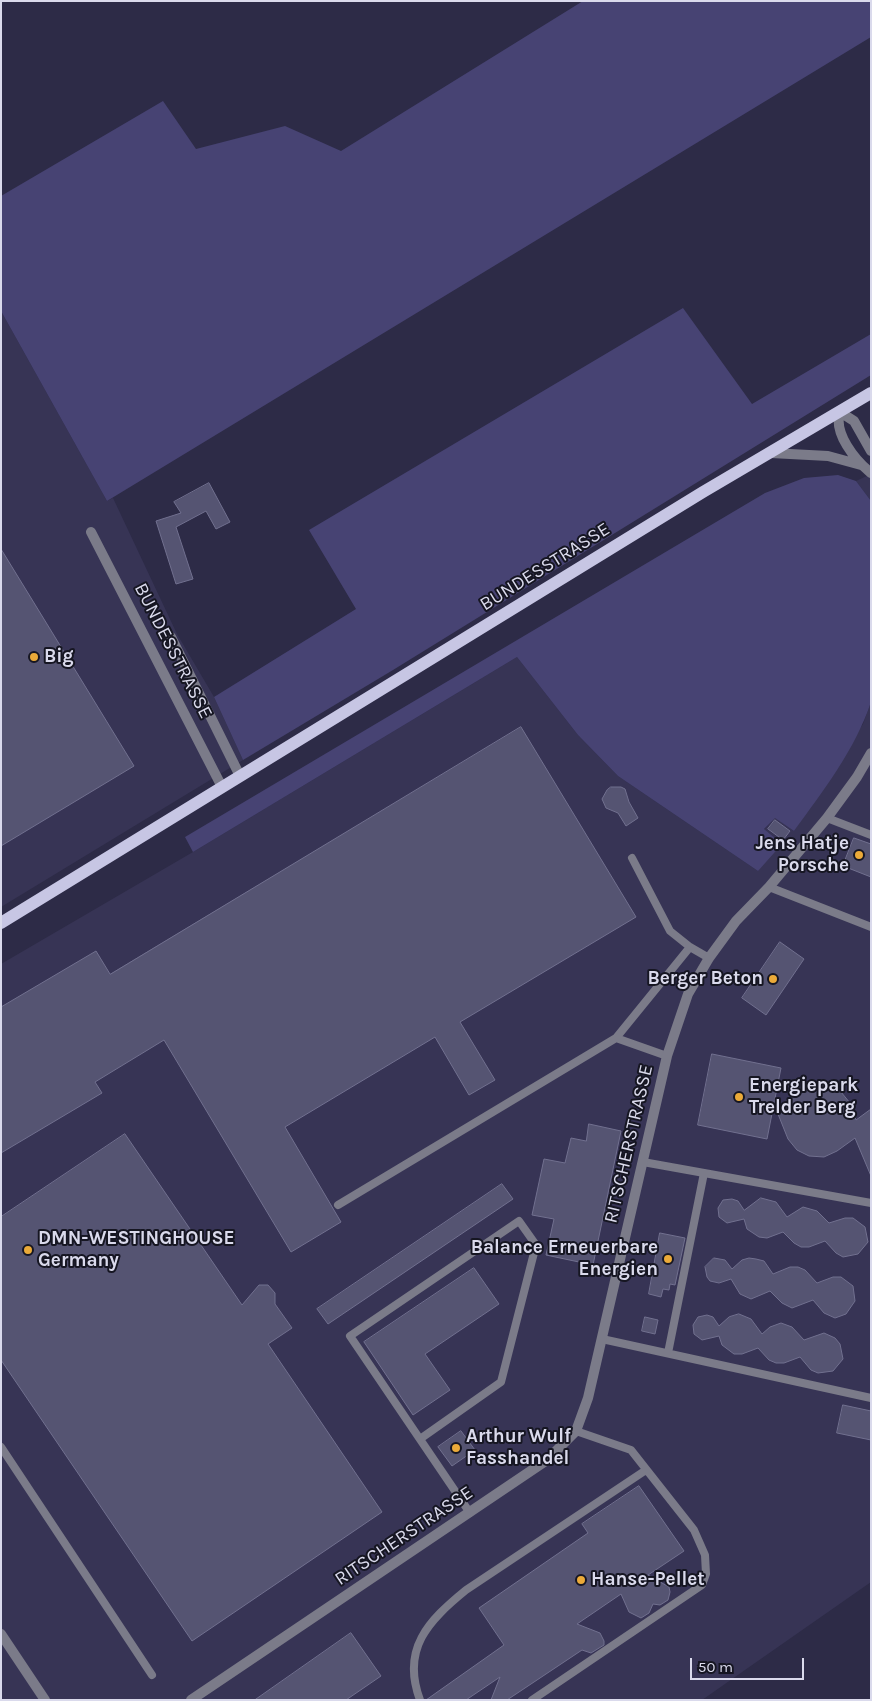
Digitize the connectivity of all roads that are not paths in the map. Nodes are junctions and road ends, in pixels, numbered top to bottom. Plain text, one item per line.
1 (871, 393) edge
2 (840, 412) junction
3 (871, 451) edge
4 (771, 453) junction
5 (861, 465) junction
6 (871, 474) edge
7 (90, 532) dead end
8 (171, 637) dead end
9 (871, 753) edge
10 (240, 776) junction
11 (222, 787) junction
12 (827, 818) junction
13 (871, 835) edge
14 (632, 858) dead end
15 (769, 887) junction
16 (1, 923) edge
17 (871, 927) edge
18 (690, 947) junction
19 (709, 958) junction
20 (616, 1038) junction
21 (667, 1056) junction
22 (643, 1162) junction
23 (704, 1173) junction
24 (871, 1203) edge
25 (338, 1205) dead end
26 (602, 1339) junction
27 (668, 1354) junction
28 (871, 1398) edge
29 (576, 1431) junction
30 (420, 1439) junction
31 (1, 1448) edge
32 (646, 1470) junction
33 (470, 1513) junction
34 (1, 1634) edge
35 (152, 1675) dead end
36 (45, 1700) edge
37 (191, 1700) edge
38 (420, 1700) edge
39 (532, 1700) edge

1 - 2 main road, BUNDESSTRASSE
2 - 3 street
2 - 4 main road, BUNDESSTRASSE
2 - 5 street
4 - 5 street
4 - 10 main road, BUNDESSTRASSE
5 - 6 street
7 - 11 street, BUNDESSTRASSE
8 - 10 street, BUNDESSTRASSE
9 - 12 street, RITSCHERSTRASSE
10 - 11 main road, BUNDESSTRASSE
11 - 16 main road, BUNDESSTRASSE
12 - 13 lane
12 - 15 street, RITSCHERSTRASSE
14 - 18 lane
15 - 17 lane
15 - 19 street, RITSCHERSTRASSE
18 - 19 lane
18 - 20 lane
19 - 21 street, RITSCHERSTRASSE
20 - 21 lane
20 - 25 lane
21 - 22 street, RITSCHERSTRASSE
22 - 23 lane
22 - 26 street, RITSCHERSTRASSE
23 - 24 lane
23 - 27 lane
26 - 27 lane
26 - 29 street, RITSCHERSTRASSE
27 - 28 lane
29 - 32 lane
29 - 33 street, RITSCHERSTRASSE
30 - 30 lane
30 - 33 lane
31 - 35 lane
32 - 38 lane
32 - 39 lane
33 - 37 street, RITSCHERSTRASSE
34 - 36 street

